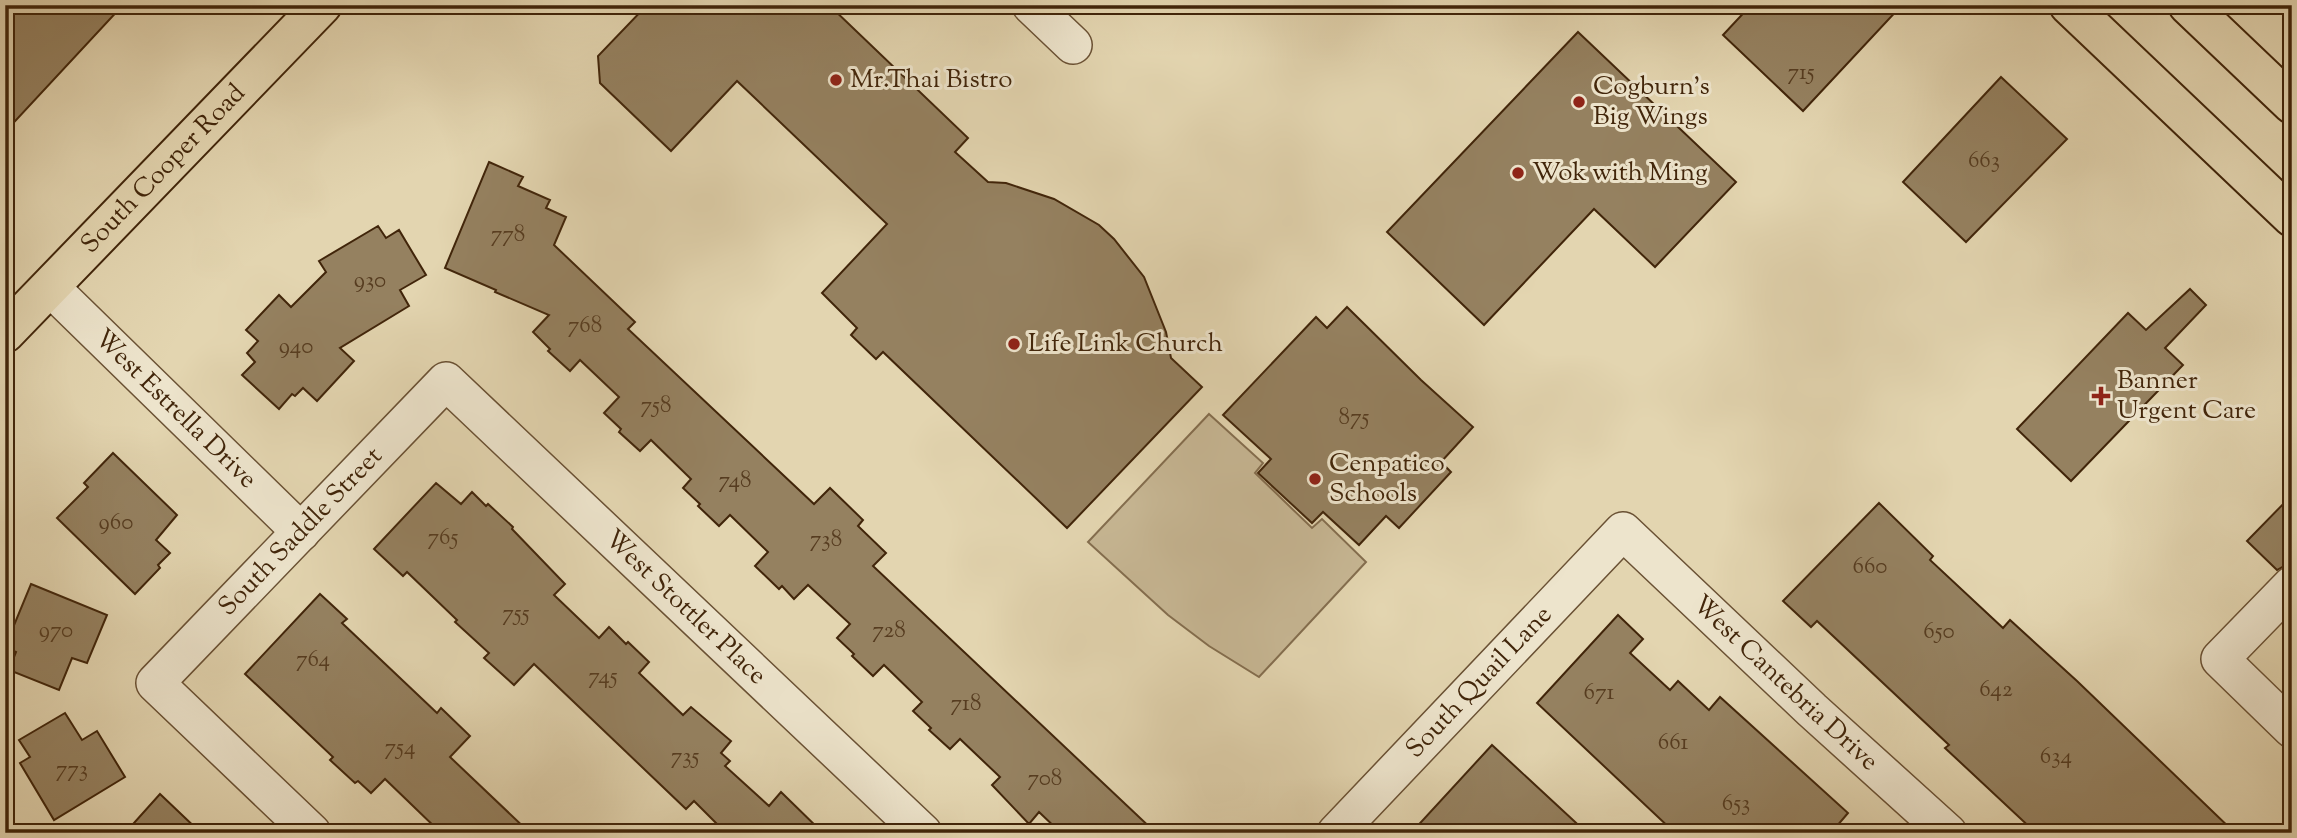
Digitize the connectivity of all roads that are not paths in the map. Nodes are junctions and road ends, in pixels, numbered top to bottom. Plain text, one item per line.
1 (321, 5) edge
2 (1031, 5) edge
3 (2069, 5) edge
4 (2188, 5) edge
5 (1073, 45) dead end
6 (2292, 104) edge
7 (2292, 217) edge
8 (50, 287) junction
9 (5, 333) edge
10 (446, 381) joint
11 (1623, 531) joint
12 (301, 532) junction
13 (2292, 585) edge
14 (2292, 729) edge
15 (312, 833) edge
16 (923, 833) edge
17 (1336, 833) edge
18 (1948, 833) edge

1 - 8 main road, South Cooper Road
2 - 5 street
3 - 7 main road
4 - 6 main road
8 - 9 main road, South Cooper Road
8 - 12 street, West Estrella Drive
10 - 12 street, South Saddle Street
10 - 16 street, West Stottler Place
11 - 17 street, South Quail Lane
11 - 18 street, West Cantebria Drive
12 - 15 street, South Saddle Street
13 - 14 street

